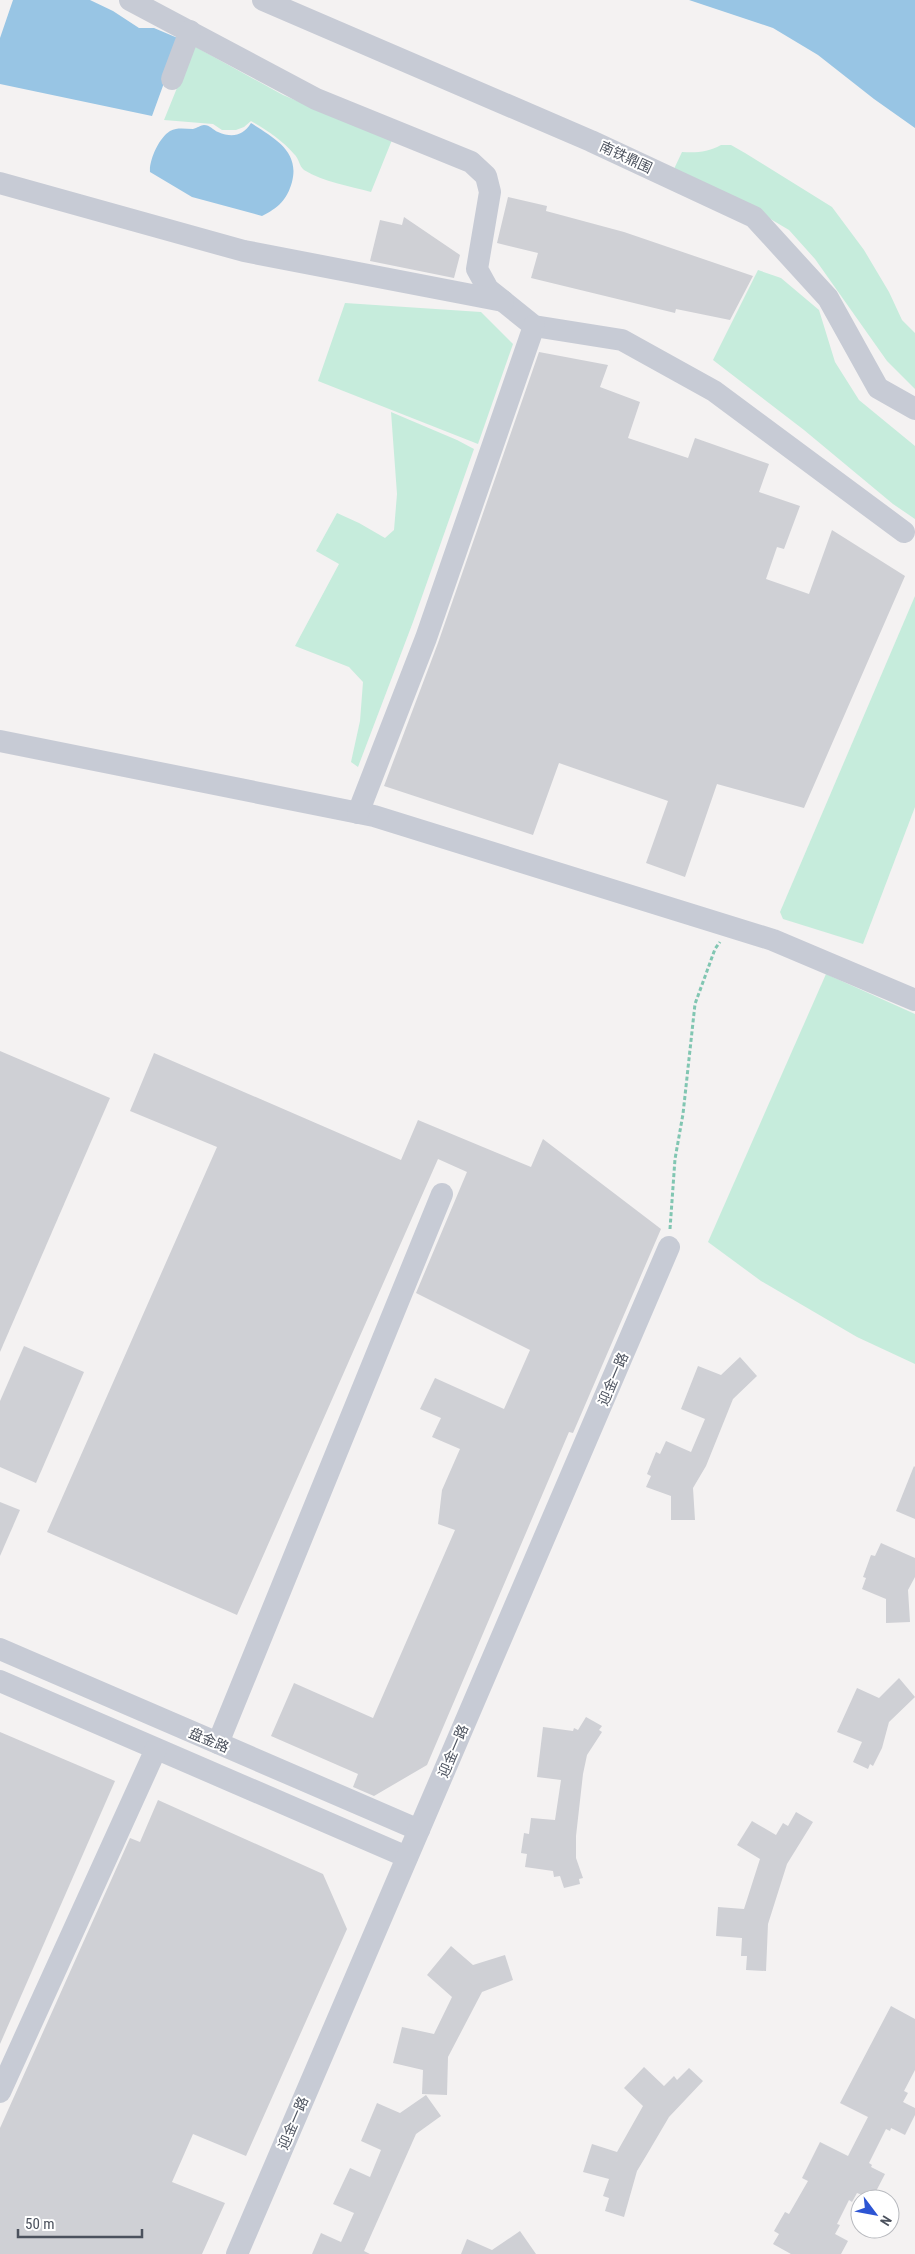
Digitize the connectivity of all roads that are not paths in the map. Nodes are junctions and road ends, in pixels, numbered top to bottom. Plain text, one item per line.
1 (130, 0) edge
2 (263, 0) edge
3 (190, 32) junction
4 (172, 79) dead end
5 (0, 183) edge
6 (503, 301) junction
7 (534, 326) junction
8 (915, 409) edge
9 (904, 532) dead end
10 (0, 741) edge
11 (358, 813) junction
12 (915, 1000) edge
13 (442, 1194) dead end
14 (669, 1248) road end
15 (0, 1649) edge
16 (0, 1681) edge
17 (218, 1743) junction
18 (156, 1749) junction
19 (419, 1830) junction
20 (407, 1857) junction
21 (0, 2092) edge
22 (237, 2254) edge

1 - 3 street
2 - 8 street, 南铁鼎围
3 - 4 street
3 - 6 street
5 - 6 street
6 - 7 street
7 - 9 street
7 - 11 street
10 - 11 street
11 - 12 street
13 - 17 street
14 - 19 street, 迎金一路
15 - 17 street, 盘金路
16 - 18 street, 盘金路
17 - 19 street, 盘金路
18 - 20 street, 盘金路
18 - 21 street
19 - 20 street, 迎金一路
20 - 22 street, 迎金一路

